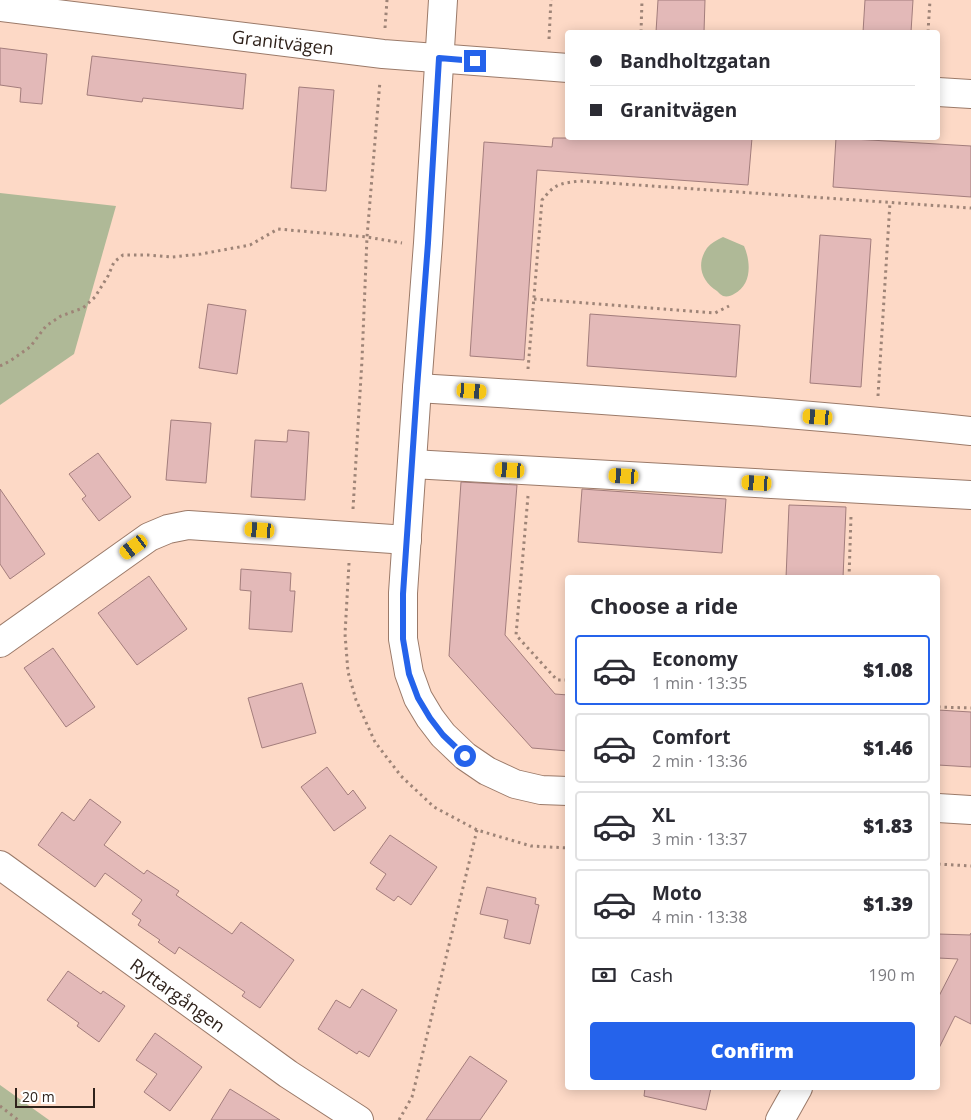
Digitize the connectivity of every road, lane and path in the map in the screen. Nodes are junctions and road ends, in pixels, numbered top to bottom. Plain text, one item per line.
1 (387, 0) edge
2 (443, 0) edge
3 (552, 0) edge
4 (642, 0) edge
5 (930, 0) edge
6 (0, 7) edge
7 (641, 30) edge
8 (928, 30) edge
9 (383, 54) junction
10 (439, 58) junction
11 (557, 67) edge
12 (940, 92) edge
13 (971, 94) edge
14 (890, 202) junction
15 (971, 208) edge
16 (367, 237) junction
17 (428, 243) junction
18 (534, 299) junction
19 (729, 306) dead end
20 (0, 366) edge
21 (417, 388) junction
22 (526, 394) junction
23 (876, 421) junction
24 (971, 431) edge
25 (412, 464) junction
26 (530, 470) junction
27 (852, 489) junction
28 (971, 495) edge
29 (351, 537) junction
30 (407, 540) junction
31 (849, 575) edge
32 (0, 643) edge
33 (565, 680) edge
34 (940, 706) edge
35 (971, 708) edge
36 (565, 791) edge
37 (940, 808) edge
38 (971, 810) edge
39 (476, 830) dead end
40 (940, 864) edge
41 (0, 865) edge
42 (971, 866) edge
43 (797, 1090) edge
44 (0, 1106) edge
45 (18, 1120) edge
46 (359, 1120) edge
47 (399, 1120) edge
48 (780, 1120) edge

1 - 9 path
2 - 10 street
3 - 11 path
4 - 7 path
5 - 8 path
6 - 9 street, Granitvägen
9 - 10 street, Granitvägen
9 - 16 path
10 - 11 street, Granitvägen
10 - 17 street
12 - 13 street
14 - 15 path
14 - 18 path
14 - 23 path
16 - 17 path
16 - 20 path
16 - 29 path
17 - 21 street
18 - 19 path
18 - 22 path
21 - 22 street
21 - 25 street
22 - 23 street
23 - 24 street
25 - 26 street
25 - 30 street
26 - 27 street
26 - 33 path
27 - 28 street
27 - 31 path
29 - 30 street
29 - 32 street
30 - 36 street
34 - 35 path
37 - 38 street
39 - 47 path
40 - 42 path
41 - 46 street, Ryttargången
43 - 48 street
44 - 45 path

